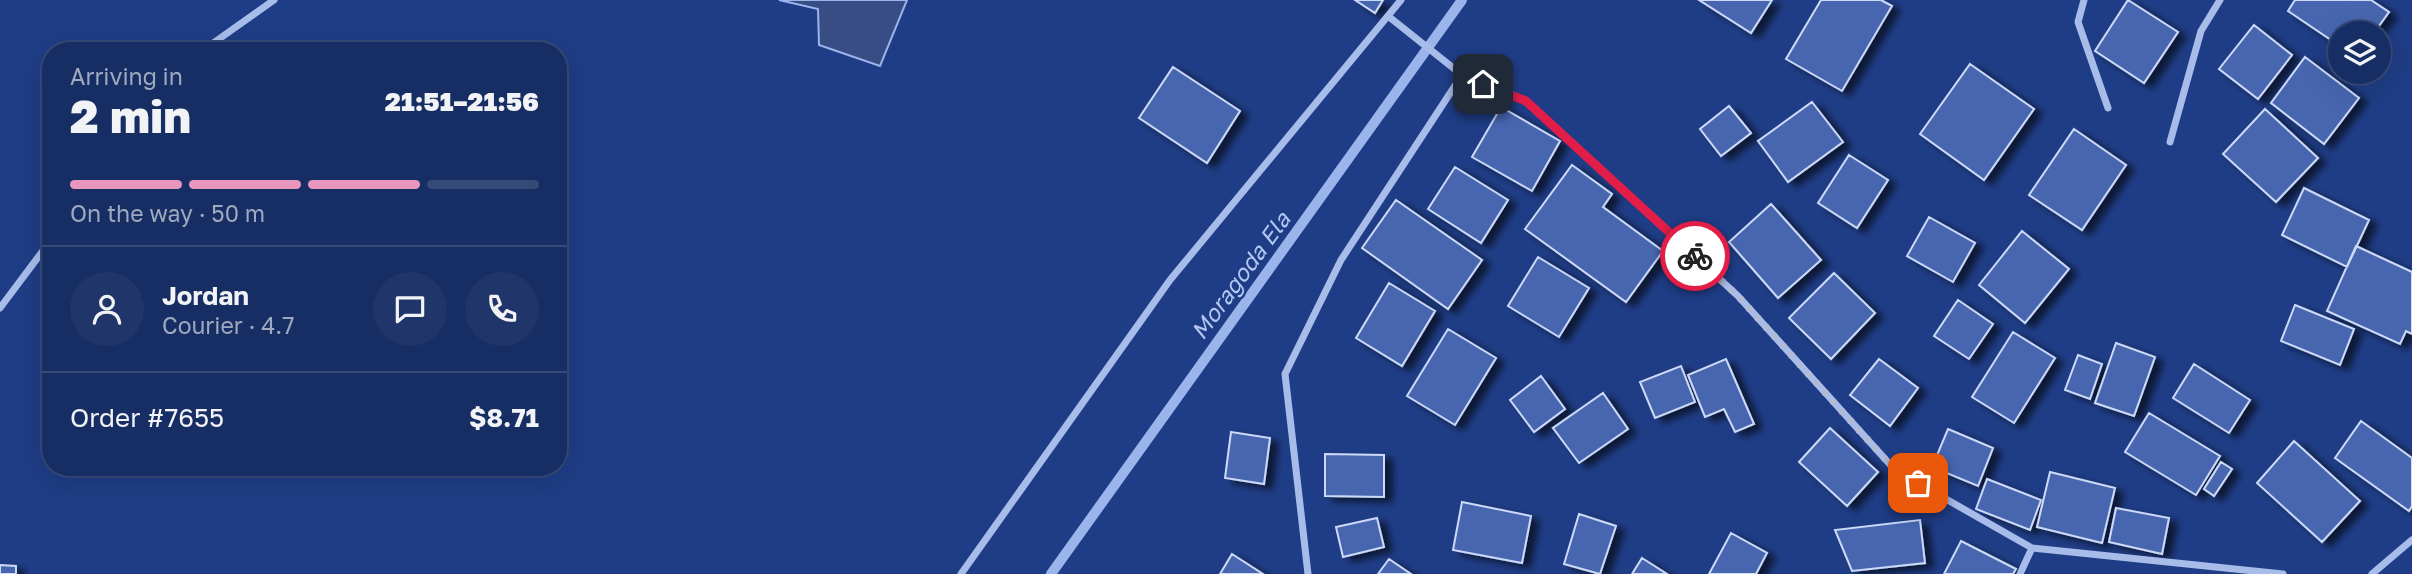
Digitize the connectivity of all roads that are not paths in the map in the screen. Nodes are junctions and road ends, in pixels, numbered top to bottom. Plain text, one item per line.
1 (274, 0) edge
2 (1401, 0) edge
3 (2084, 0) edge
4 (2220, 0) edge
5 (1388, 16) junction
6 (215, 42) edge
7 (1462, 75) junction
8 (2108, 107) dead end
9 (2170, 142) dead end
10 (42, 252) edge
11 (0, 308) edge
12 (2412, 540) edge
13 (2032, 548) junction
14 (961, 574) edge
15 (1308, 574) edge
16 (2020, 574) edge
17 (2283, 574) edge
18 (2372, 574) edge

1 - 6 street
2 - 5 street
3 - 8 street
4 - 9 street
5 - 7 street
5 - 14 street
7 - 13 street
7 - 15 street
10 - 11 street
12 - 18 street
13 - 16 street
13 - 17 street

